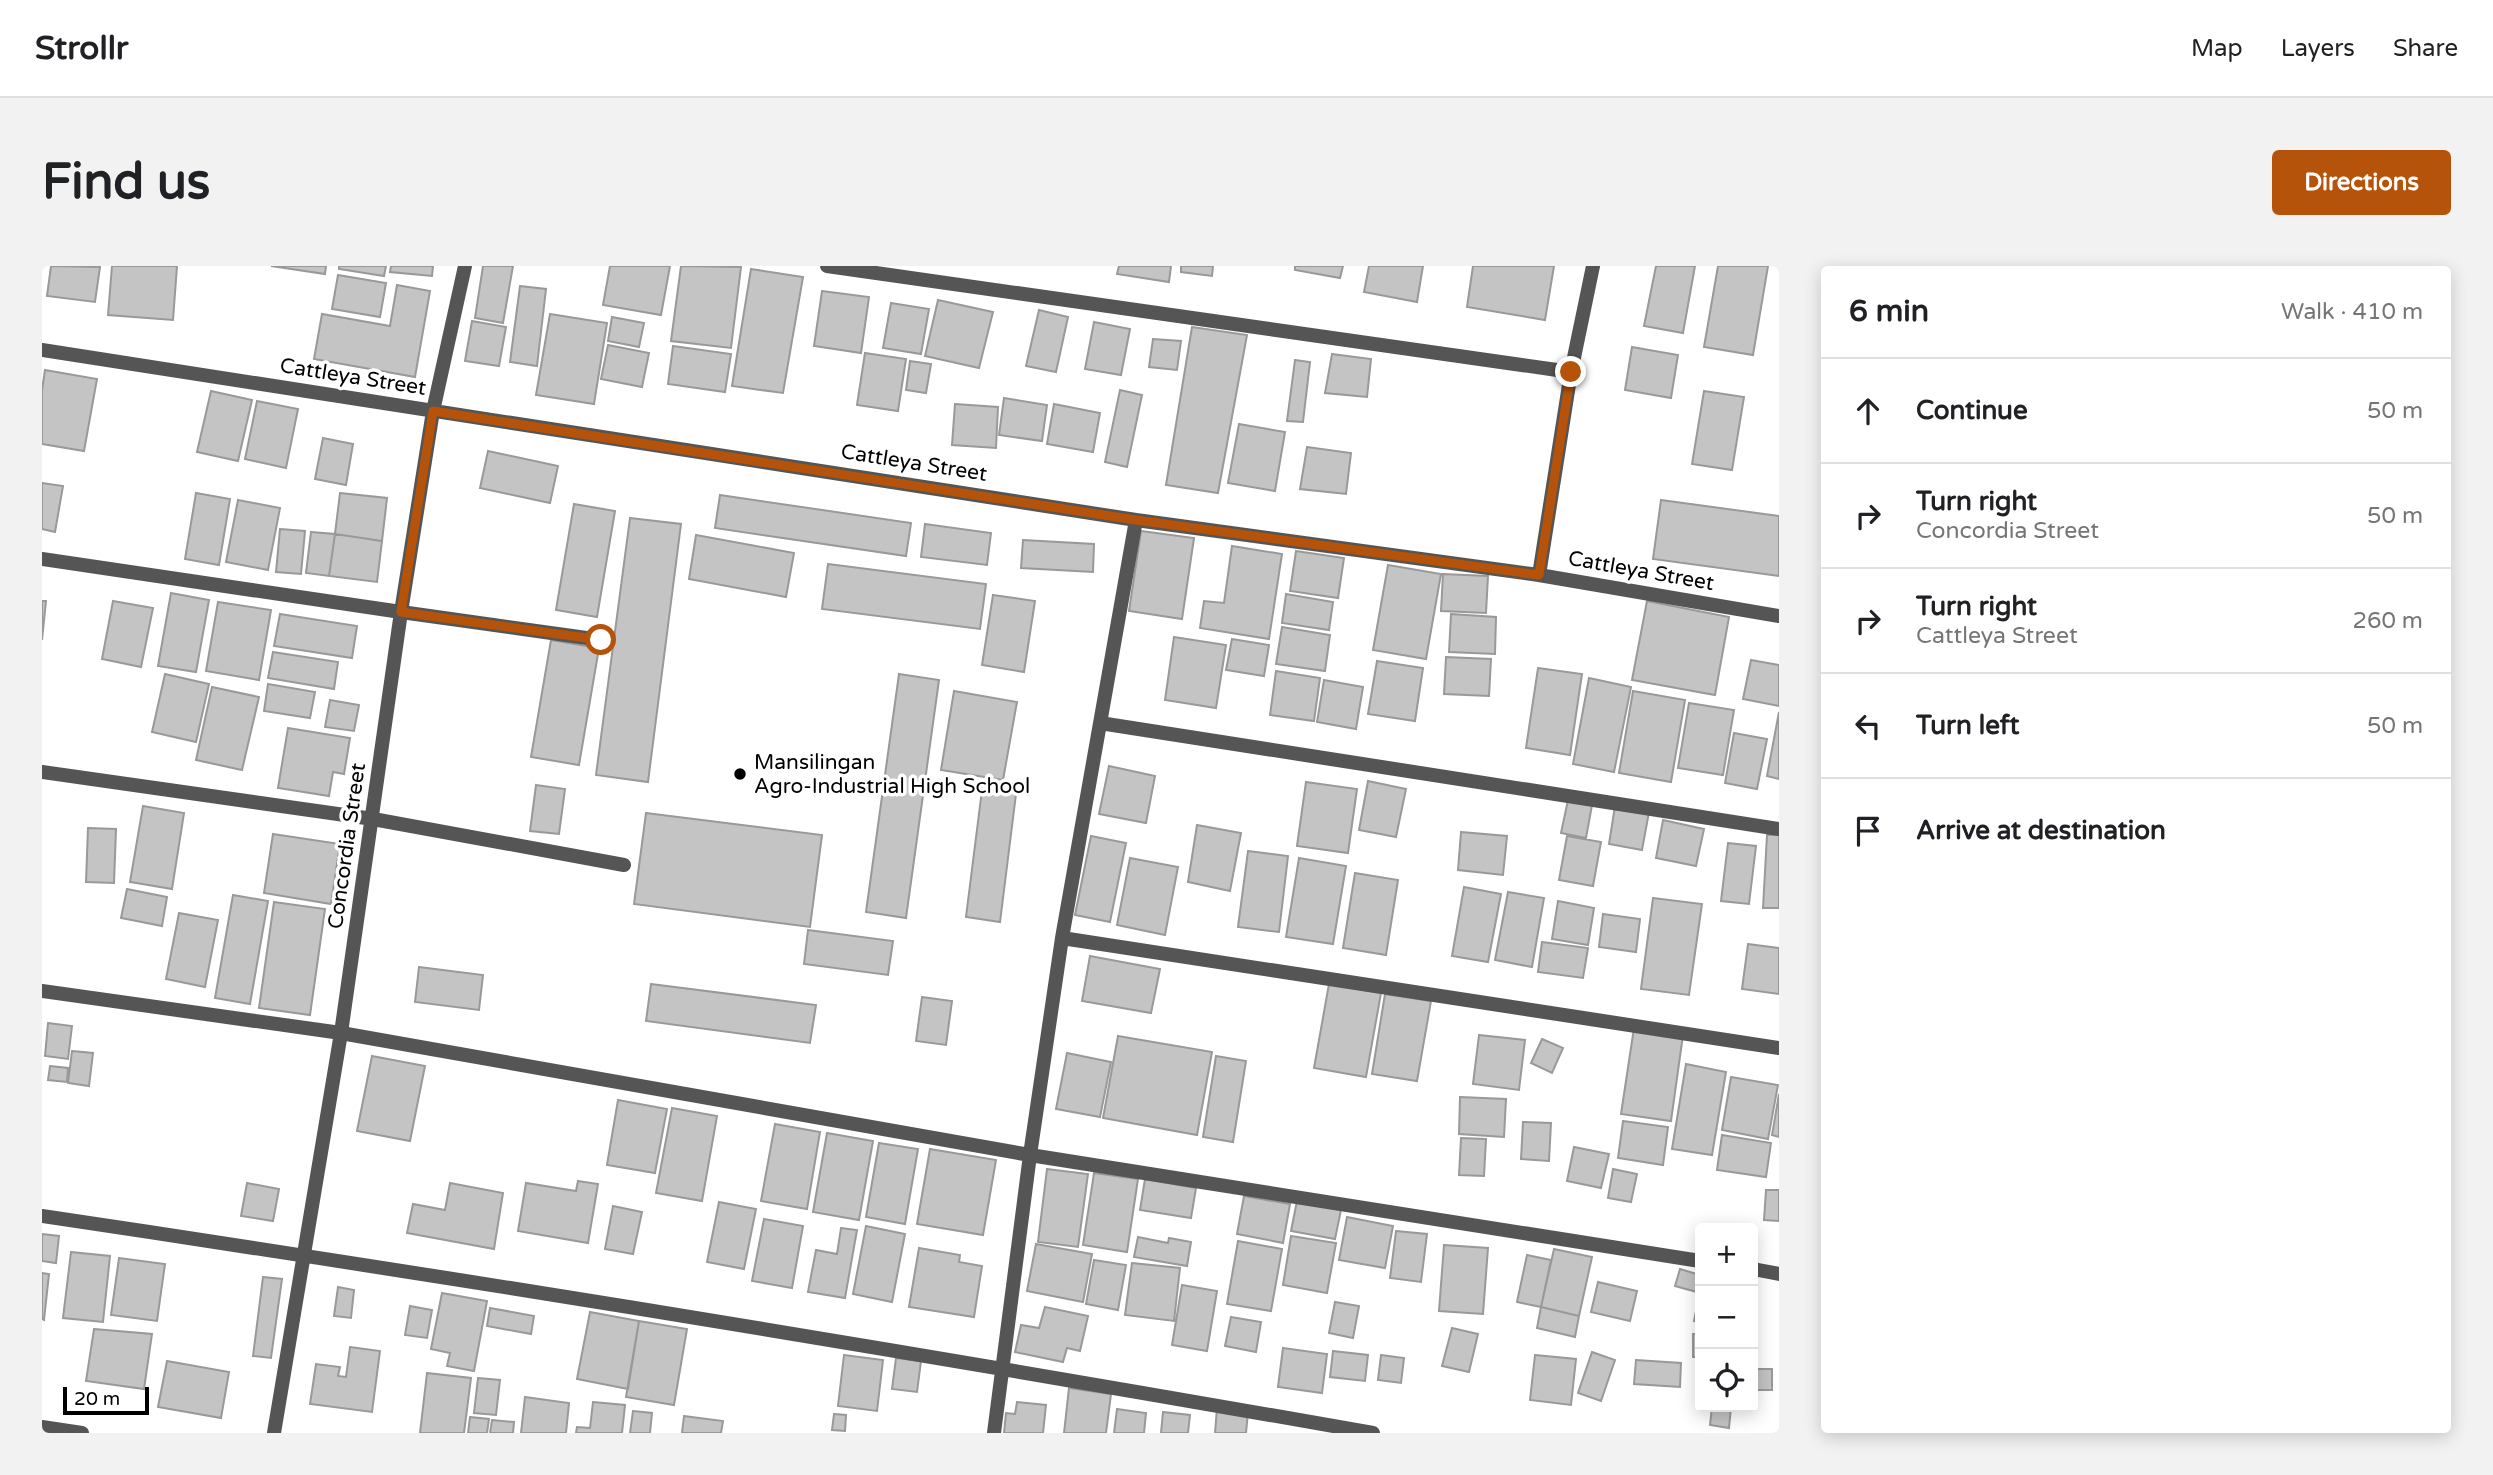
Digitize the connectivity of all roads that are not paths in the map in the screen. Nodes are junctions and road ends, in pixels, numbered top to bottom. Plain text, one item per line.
1 (465, 266) edge
2 (827, 266) edge
3 (1593, 266) edge
4 (42, 350) edge
5 (1571, 372) junction
6 (433, 411) junction
7 (1136, 520) junction
8 (42, 559) edge
9 (1539, 575) junction
10 (401, 612) junction
11 (1779, 616) edge
12 (601, 640) dead end
13 (1100, 723) junction
14 (42, 772) edge
15 (373, 819) junction
16 (1779, 829) edge
17 (624, 865) dead end
18 (1062, 938) junction
19 (42, 991) edge
20 (341, 1033) junction
21 (1779, 1048) edge
22 (1030, 1155) junction
23 (42, 1216) edge
24 (305, 1255) junction
25 (1695, 1260) edge
26 (1758, 1270) edge
27 (1779, 1274) edge
28 (1002, 1368) junction
29 (42, 1427) edge
30 (82, 1433) edge
31 (274, 1433) edge
32 (994, 1433) edge
33 (1373, 1433) edge

1 - 6 street, Concordia Street
2 - 5 street
3 - 5 street
4 - 6 street, Cattleya Street
5 - 9 street
6 - 7 street, Cattleya Street
6 - 10 street, Concordia Street
7 - 9 street, Cattleya Street
7 - 13 street
8 - 10 street
9 - 11 street, Cattleya Street
10 - 12 street
10 - 15 street, Concordia Street
13 - 16 street
13 - 18 street
14 - 15 street
15 - 17 street
15 - 20 street, Concordia Street
18 - 21 street
18 - 22 street
19 - 20 street
20 - 22 street
20 - 24 street, Concordia Street
22 - 25 street
22 - 28 street
23 - 24 street
24 - 28 street
24 - 31 street, Concordia Street
26 - 27 street
28 - 32 street
28 - 33 street
29 - 30 street

